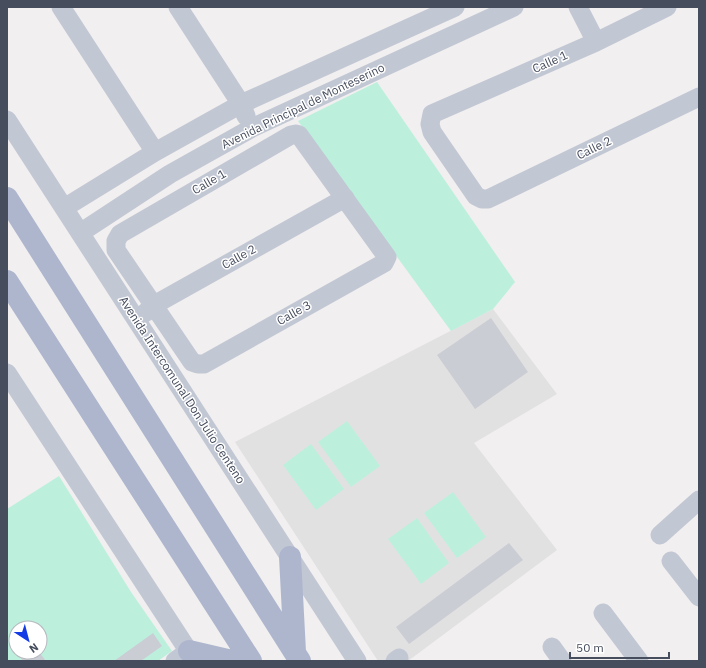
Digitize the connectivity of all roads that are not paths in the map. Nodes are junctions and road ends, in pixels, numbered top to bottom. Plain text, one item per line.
1 (61, 7) edge
2 (178, 7) edge
3 (455, 7) edge
4 (514, 7) edge
5 (578, 7) edge
6 (667, 7) edge
7 (596, 42) junction
8 (699, 97) edge
9 (241, 104) junction
10 (7, 120) edge
11 (252, 128) junction
12 (155, 152) junction
13 (7, 198) edge
14 (345, 198) junction
15 (488, 199) joint
16 (64, 208) junction
17 (80, 233) junction
18 (7, 281) edge
19 (154, 305) junction
20 (137, 320) junction
21 (7, 373) edge
22 (699, 500) edge
23 (660, 535) dead end
24 (290, 557) junction
25 (670, 561) dead end
26 (699, 597) edge
27 (603, 613) dead end
28 (298, 657) edge
29 (186, 658) edge
30 (232, 661) edge
31 (251, 661) edge
32 (357, 661) edge
33 (639, 661) edge

1 - 12 street
2 - 9 street
3 - 9 street, Avenida Principal de Monteserino
4 - 11 street, Avenida Principal de Monteserino
5 - 7 street
6 - 7 street, Calle 1
7 - 15 street, Calle 1
8 - 15 street, Calle 2
9 - 11 street
9 - 12 street, Avenida Principal de Monteserino
10 - 16 street, Avenida Intercomunal Don Julio Centeno
11 - 17 street, Avenida Principal de Monteserino
12 - 16 street, Avenida Principal de Monteserino
13 - 28 main road
14 - 19 street, Calle 2
14 - 19 street, Calle 3
14 - 19 street, Calle 1
16 - 17 street, Avenida Intercomunal Don Julio Centeno
17 - 20 street, Avenida Intercomunal Don Julio Centeno
18 - 31 main road
19 - 20 street, Calle 2
20 - 24 street, Avenida Intercomunal Don Julio Centeno
21 - 29 street
22 - 23 street
24 - 28 main road
24 - 32 street, Avenida Intercomunal Don Julio Centeno
25 - 26 street
27 - 33 street
29 - 30 main road

